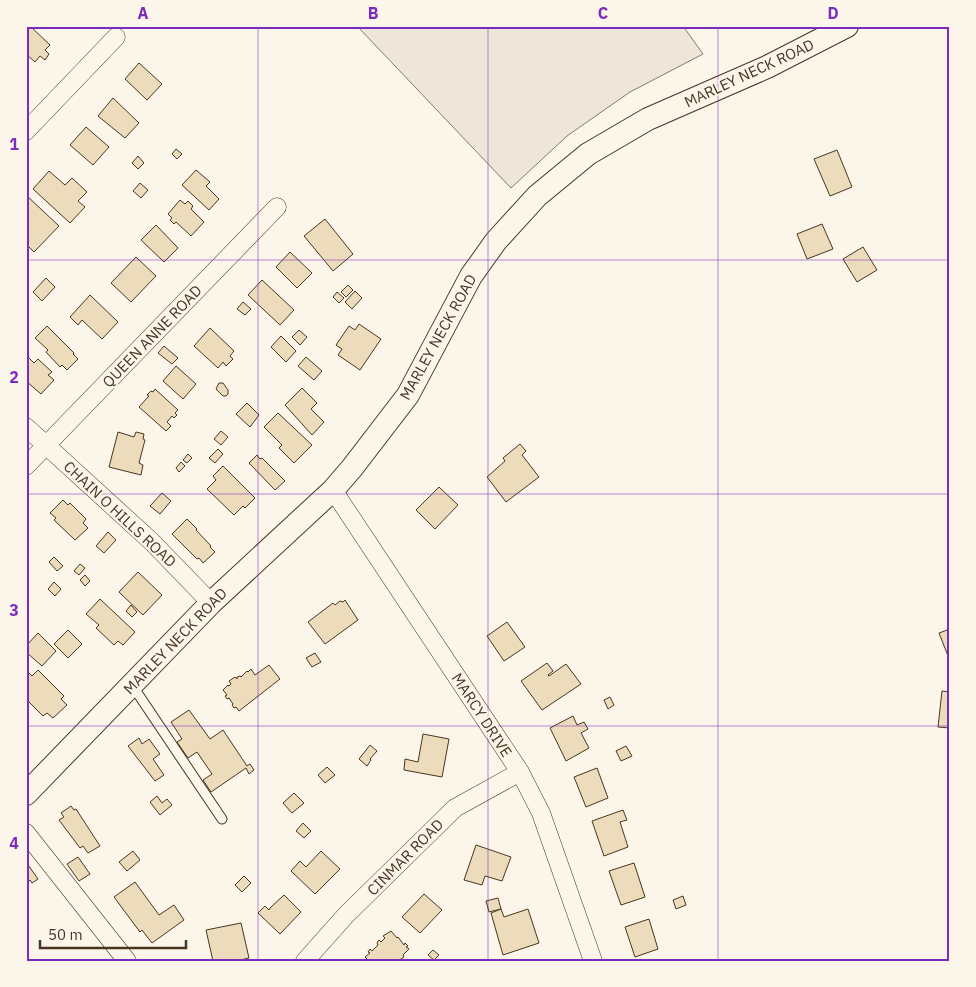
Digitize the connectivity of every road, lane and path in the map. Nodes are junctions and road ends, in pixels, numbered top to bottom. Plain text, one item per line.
1 (848, 26) edge
2 (116, 37) dead end
3 (26, 131) edge
4 (277, 207) dead end
5 (26, 427) edge
6 (46, 445) junction
7 (26, 466) edge
8 (332, 490) junction
9 (211, 603) junction
10 (132, 685) junction
11 (520, 772) junction
12 (26, 794) edge
13 (222, 819) dead end
14 (26, 833) edge
15 (127, 961) edge
16 (305, 961) edge
17 (592, 961) edge

1 - 8 street, MARLEY NECK ROAD
2 - 3 street
4 - 6 street, QUEEN ANNE ROAD
5 - 6 street, CHAIN O HILLS ROAD
6 - 7 street, QUEEN ANNE ROAD
6 - 9 street, CHAIN O HILLS ROAD
8 - 9 street, MARLEY NECK ROAD
8 - 11 street, MARCY DRIVE
9 - 10 street, MARLEY NECK ROAD
10 - 12 street, MARLEY NECK ROAD
10 - 13 lane
11 - 16 street, CINMAR ROAD
11 - 17 street, MARCY DRIVE
14 - 15 street

